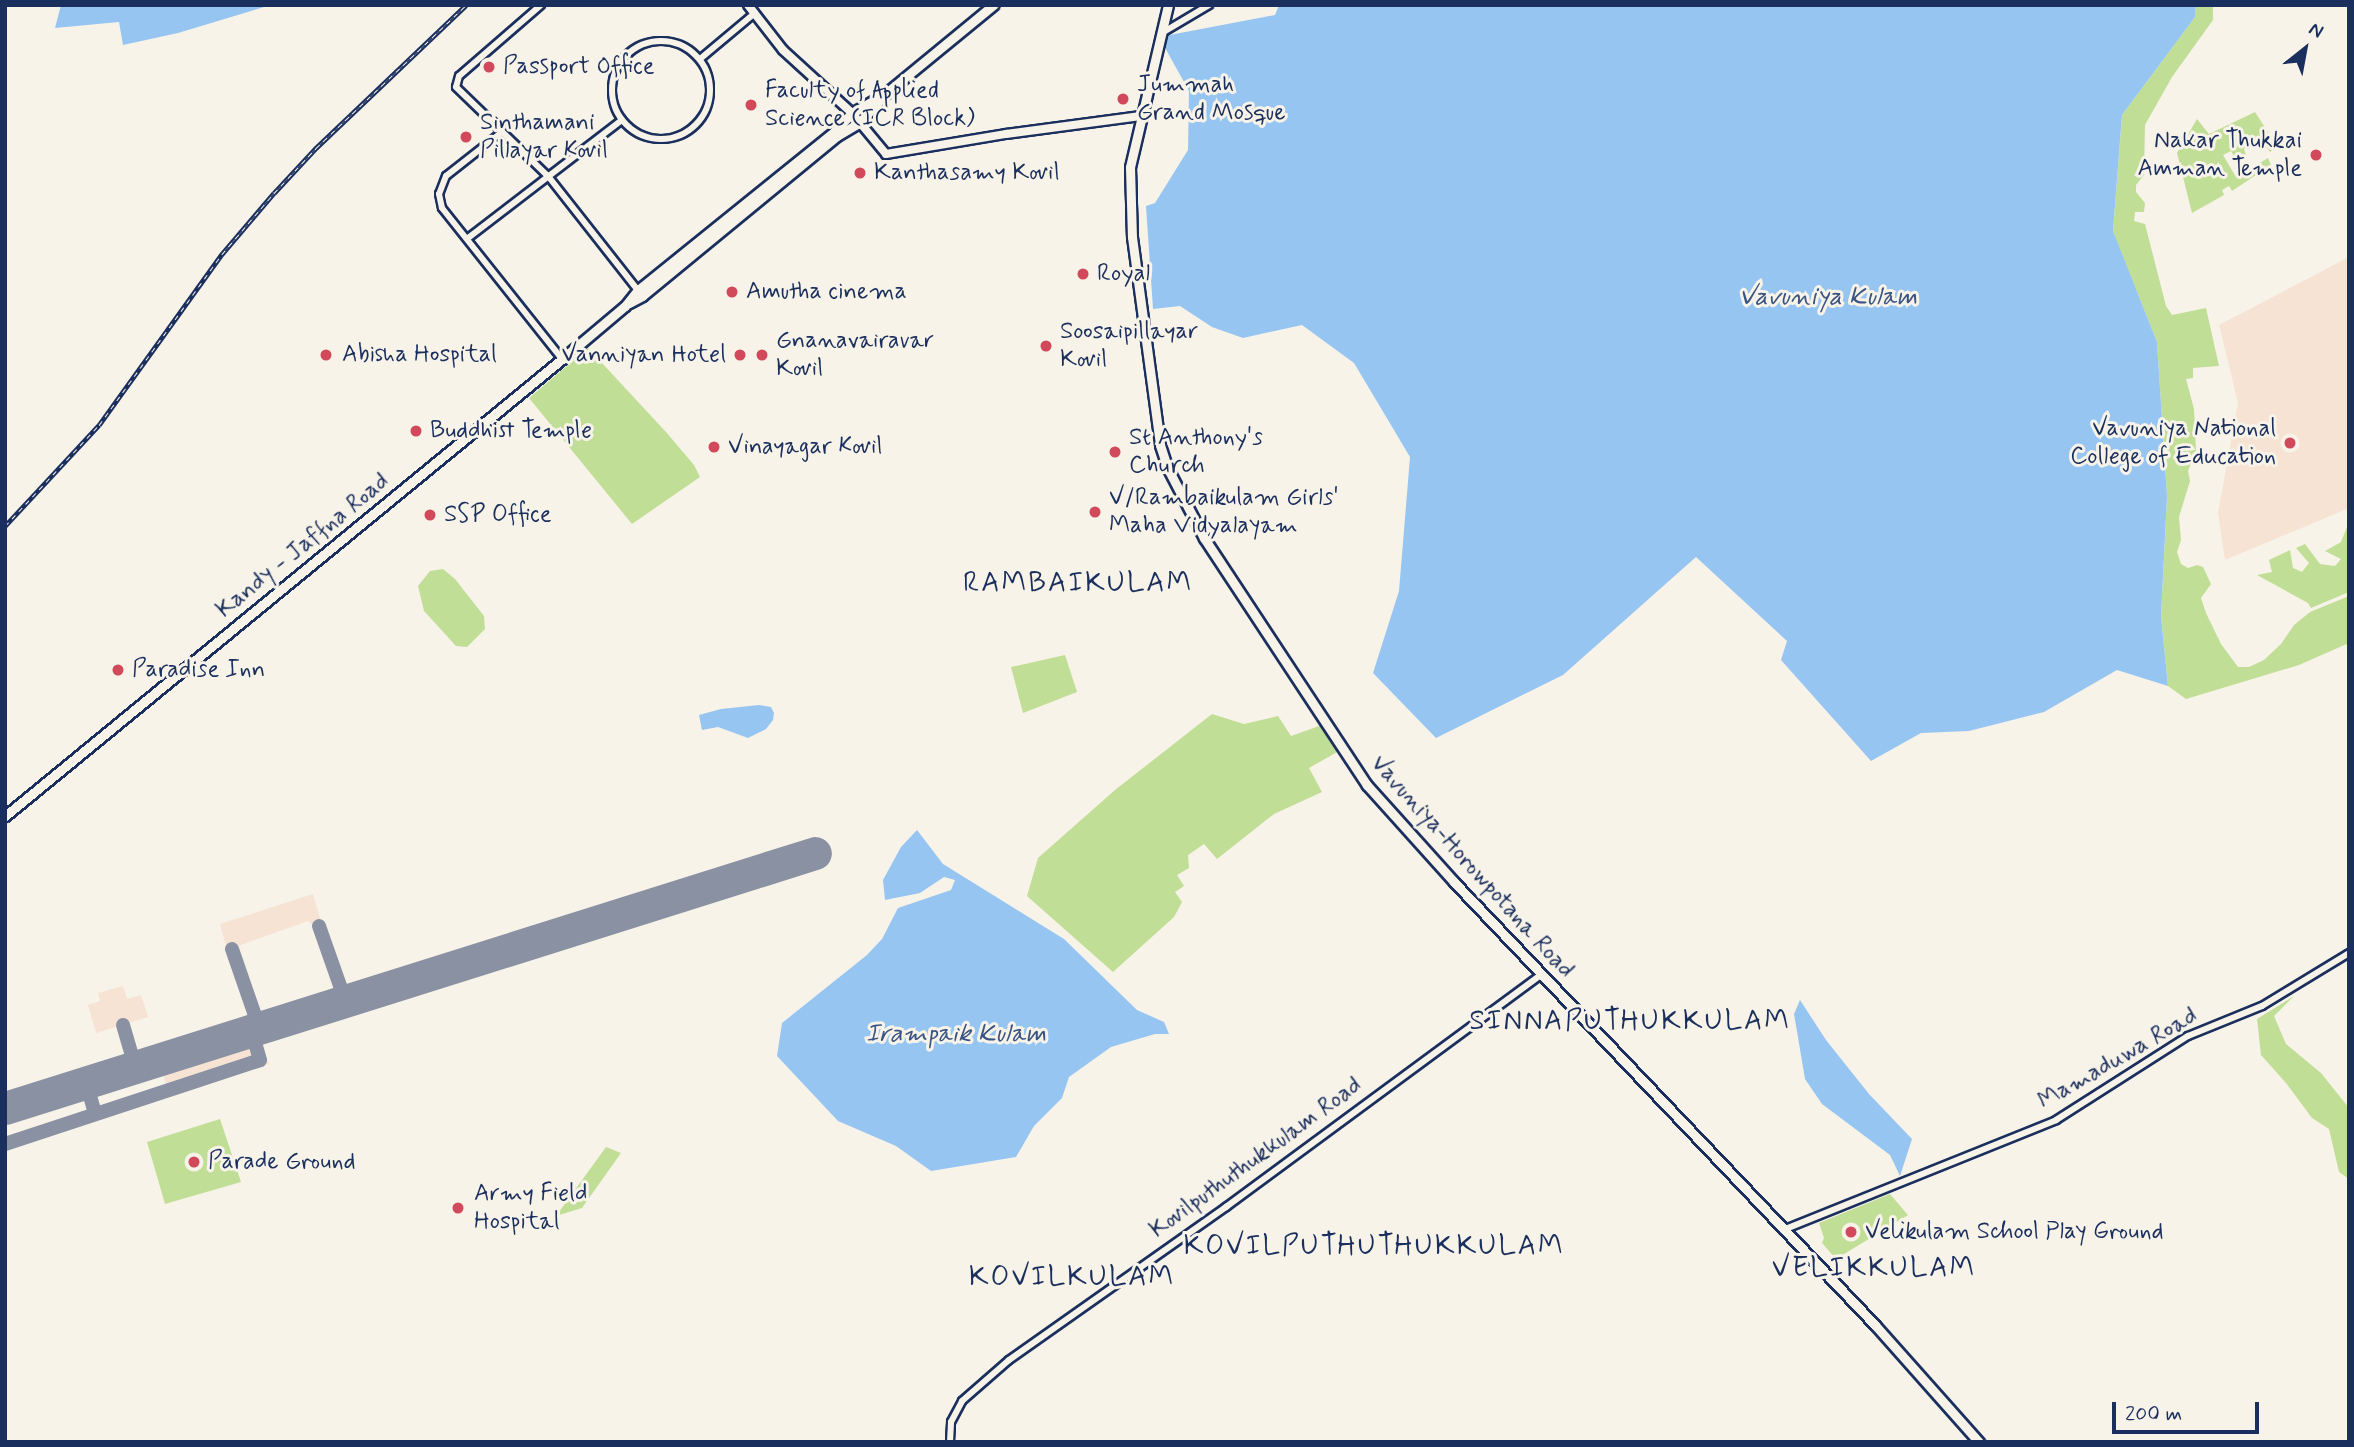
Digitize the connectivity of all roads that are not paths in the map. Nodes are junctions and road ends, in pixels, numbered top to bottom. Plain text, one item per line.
1 (541, 5) edge
2 (748, 5) edge
3 (993, 5) edge
4 (1168, 5) edge
5 (1209, 5) edge
6 (755, 13) junction
7 (1162, 33) junction
8 (700, 59) junction
9 (886, 93) junction
10 (852, 113) junction
11 (1141, 116) junction
12 (622, 120) junction
13 (860, 122) junction
14 (502, 132) junction
15 (785, 174) junction
16 (548, 176) junction
17 (468, 238) junction
18 (640, 293) junction
19 (562, 359) junction
20 (5, 816) edge
21 (2349, 953) edge
22 (1542, 974) junction
23 (1783, 1230) junction
24 (950, 1442) edge
25 (1979, 1442) edge

1 - 14 street
2 - 6 main road
3 - 9 highway, Kandy - Jaffna Road
4 - 7 highway, Vavuniya-Horowpotana Road
5 - 7 street
6 - 8 street
6 - 10 main road
7 - 11 highway, Vavuniya-Horowpotana Road
8 - 12 street
8 - 12 street
9 - 10 highway, Kandy - Jaffna Road
9 - 13 highway, Kandy - Jaffna Road
10 - 13 main road
10 - 15 highway, Kandy - Jaffna Road
11 - 13 main road
11 - 22 highway, Vavuniya-Horowpotana Road
12 - 16 street
13 - 15 highway, Kandy - Jaffna Road
14 - 16 street
14 - 17 street
15 - 18 highway, Kandy - Jaffna Road
16 - 17 street
16 - 18 street
17 - 19 street
18 - 19 highway, Kandy - Jaffna Road
19 - 20 highway, Kandy - Jaffna Road
21 - 23 street, Mamaduwa Road
22 - 23 highway, Vavuniya-Horowpotana Road
22 - 24 street, Kovilputhuthukkulam Road
23 - 25 highway, Vavuniya-Horowpotana Road

